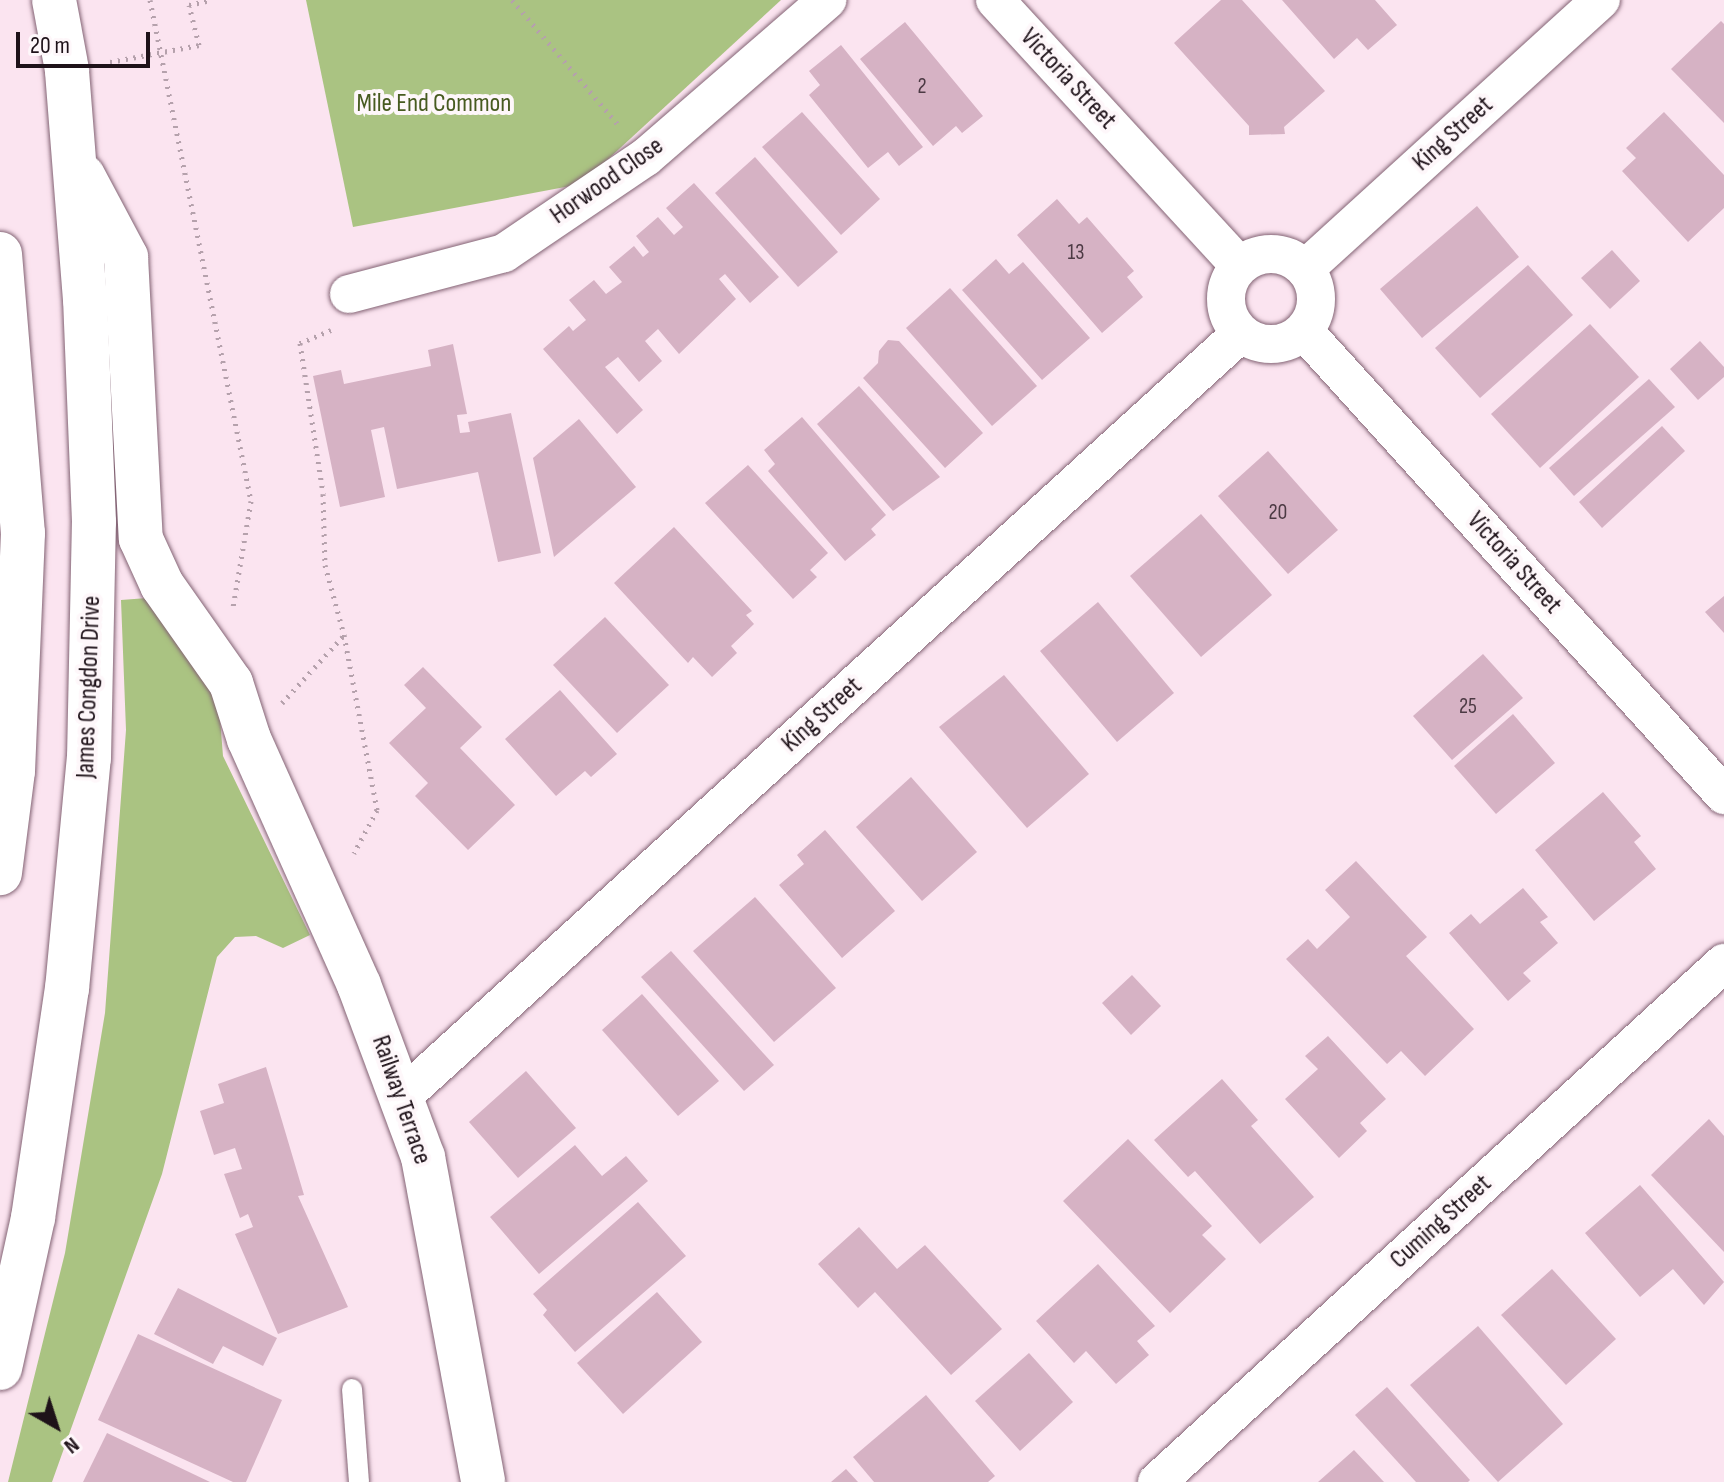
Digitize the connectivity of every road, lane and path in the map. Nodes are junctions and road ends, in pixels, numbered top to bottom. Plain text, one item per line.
1 (54, 0) edge
2 (150, 0) edge
3 (211, 0) edge
4 (512, 0) edge
5 (827, 0) edge
6 (995, 0) edge
7 (1601, 0) edge
8 (161, 52) junction
9 (67, 70) junction
10 (73, 156) junction
11 (646, 157) junction
12 (0, 254) edge
13 (1239, 265) junction
14 (1305, 269) junction
15 (349, 294) joint
16 (1304, 331) junction
17 (1240, 334) junction
18 (232, 611) dead end
19 (344, 635) junction
20 (278, 707) dead end
21 (1724, 795) edge
22 (354, 853) dead end
23 (0, 873) edge
24 (1724, 963) edge
25 (403, 1096) junction
26 (0, 1368) edge
27 (352, 1389) dead end
28 (359, 1482) edge
29 (483, 1482) edge
30 (1157, 1482) edge

1 - 9 main road, James Congdon Drive
2 - 8 path
3 - 8 path
4 - 11 path
5 - 11 street, Horwood Close
6 - 13 street, Victoria Street
7 - 14 street, King Street
8 - 9 path
8 - 18 path
9 - 10 main road, James Congdon Drive
10 - 25 main road, Railway Terrace
10 - 26 main road, James Congdon Drive
11 - 15 street, Horwood Close
12 - 23 main road
13 - 14 street
13 - 17 street
14 - 16 street
15 - 19 path
16 - 17 street
16 - 21 street, Victoria Street
17 - 25 street, King Street
19 - 20 path
19 - 22 path
24 - 30 street, Cuming Street
25 - 29 main road, Railway Terrace
27 - 28 lane

